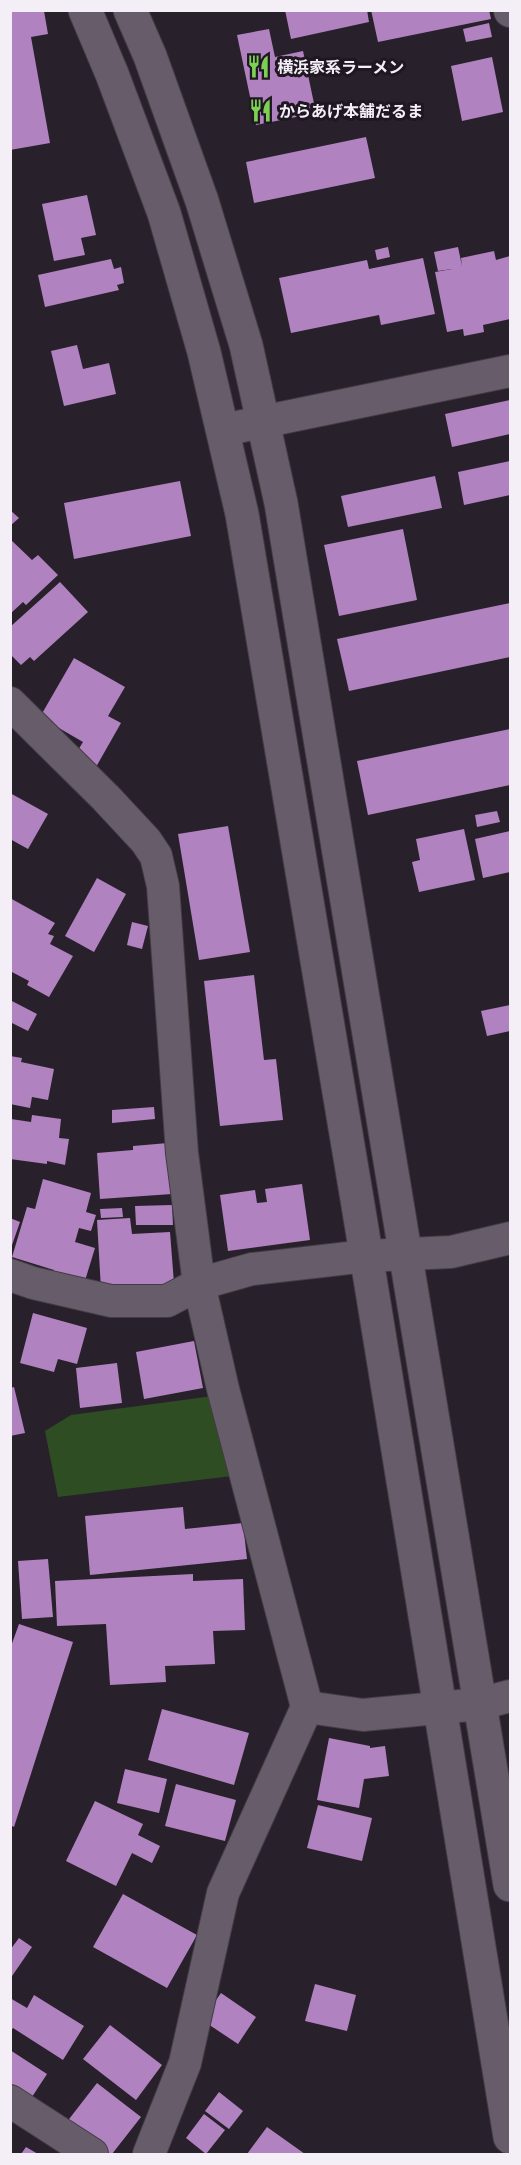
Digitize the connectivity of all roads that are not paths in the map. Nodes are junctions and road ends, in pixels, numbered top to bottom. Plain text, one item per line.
1 (85, 10) edge
2 (130, 10) edge
3 (510, 371) edge
4 (263, 422) junction
5 (223, 430) junction
6 (10, 703) edge
7 (510, 1238) edge
8 (407, 1253) junction
9 (366, 1256) junction
10 (10, 1275) edge
11 (198, 1284) junction
12 (495, 1700) edge
13 (308, 1707) junction
14 (441, 1708) junction
15 (510, 1885) edge
16 (10, 2101) edge
17 (510, 2137) edge
18 (92, 2154) edge
19 (148, 2154) edge

1 - 5 street
2 - 4 street
3 - 4 street
4 - 5 street
4 - 8 street
5 - 9 street
6 - 11 street
7 - 8 street
8 - 9 street
8 - 12 street
9 - 11 street
9 - 14 street
10 - 11 street
11 - 13 street
12 - 14 street
12 - 15 street
13 - 14 street
13 - 19 street
14 - 17 street
16 - 18 street

